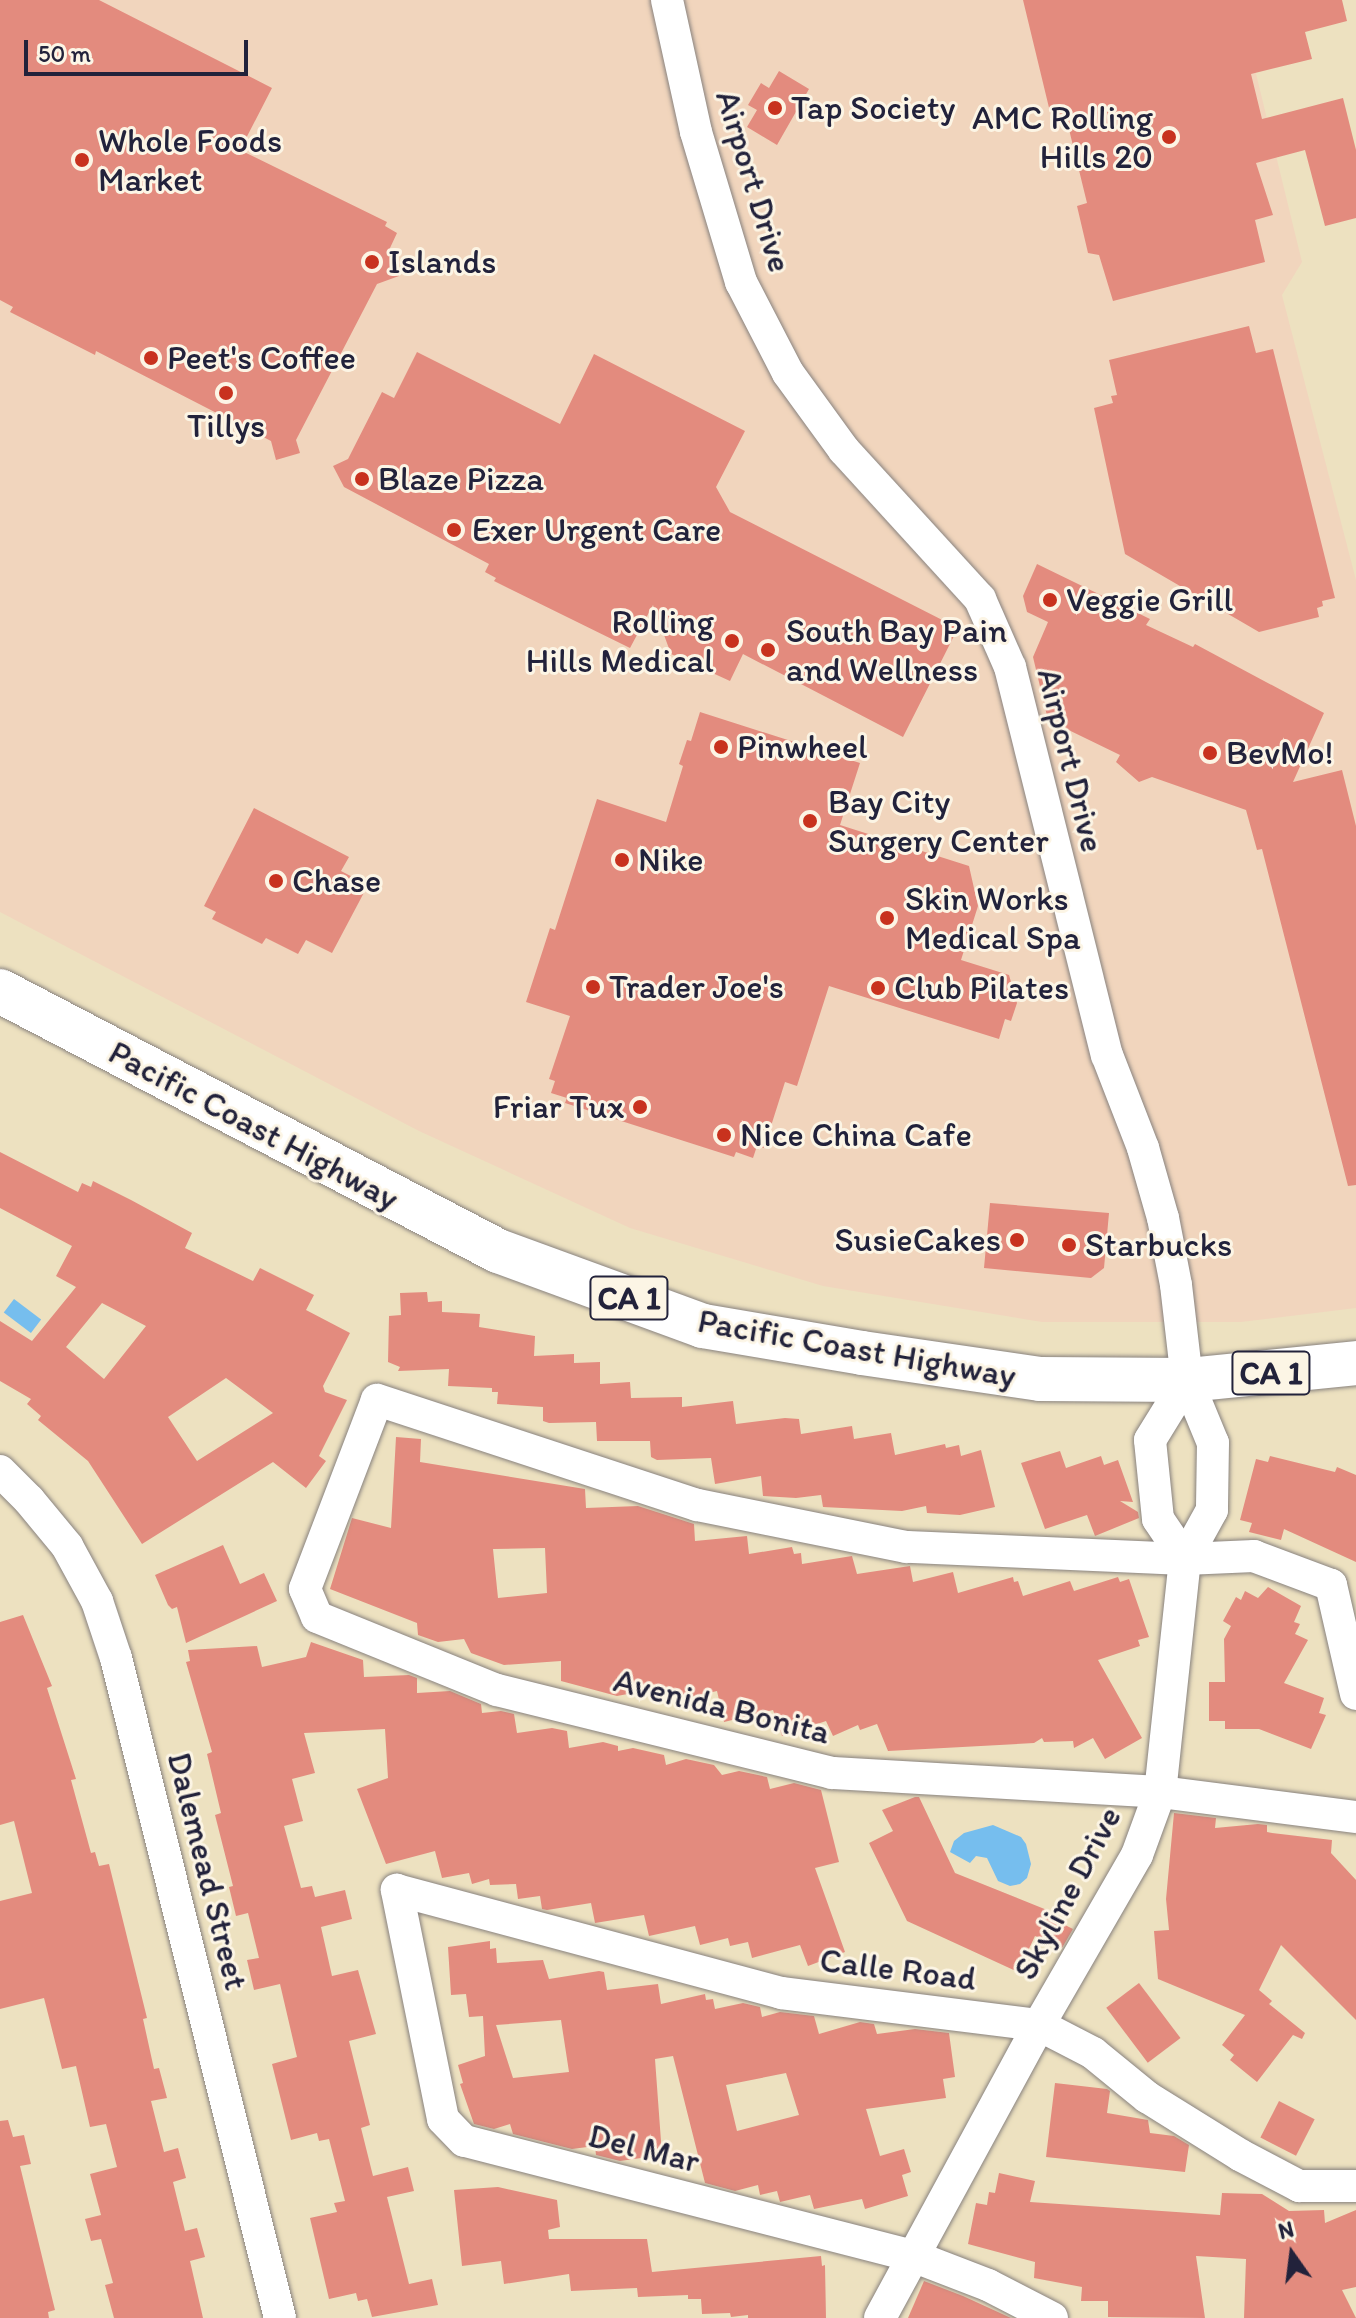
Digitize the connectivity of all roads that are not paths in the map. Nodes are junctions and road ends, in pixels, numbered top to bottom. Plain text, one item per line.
1 (667, 0) edge
2 (0, 991) edge
3 (1356, 1363) edge
4 (1187, 1380) junction
5 (0, 1471) edge
6 (1185, 1559) junction
7 (1356, 1694) edge
8 (1160, 1792) junction
9 (1356, 1817) edge
10 (397, 1890) joint
11 (1039, 2025) junction
12 (1356, 2186) edge
13 (913, 2256) junction
14 (280, 2318) edge
15 (880, 2318) edge
16 (1052, 2318) edge

1 - 4 street, Airport Drive
2 - 4 highway, Pacific Coast Highway / CA 1
3 - 4 highway, Pacific Coast Highway / CA 1
4 - 6 street, Skyline Drive
4 - 6 street
5 - 14 street, Dalemead Street
6 - 7 street
6 - 8 street, Skyline Drive
6 - 8 street, Avenida Bonita
8 - 9 street, Avenida Bonita
8 - 11 street, Skyline Drive
10 - 11 street, Calle Road
10 - 13 street, Del Mar
11 - 12 street, Calle Road
11 - 13 street, Skyline Drive
13 - 15 street, Skyline Drive
13 - 16 street, Del Mar

